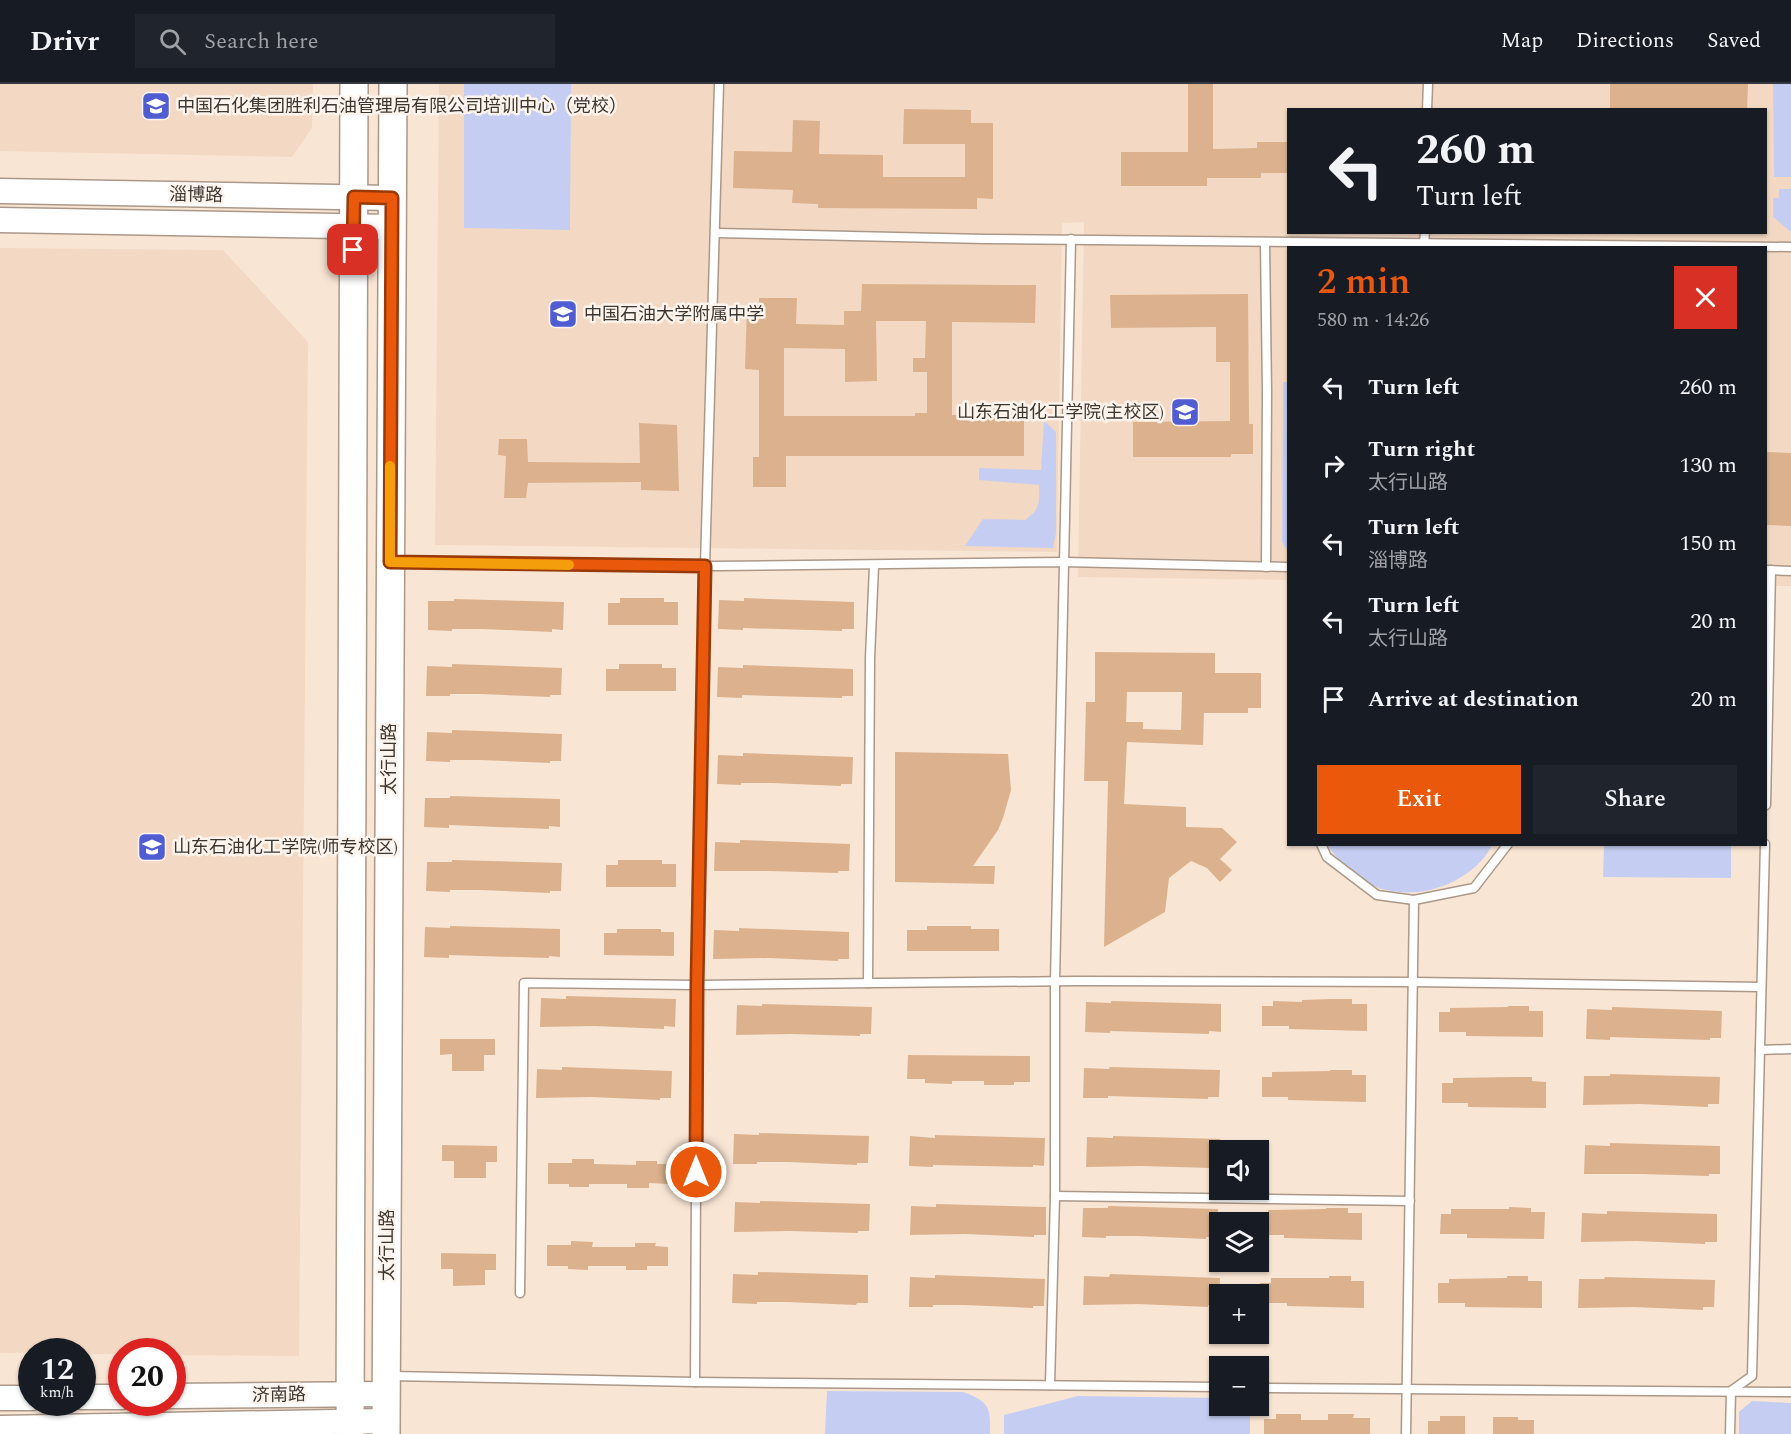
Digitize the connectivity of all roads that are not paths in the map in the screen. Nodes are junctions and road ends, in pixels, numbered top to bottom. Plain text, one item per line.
1 (354, 84) edge
2 (393, 84) edge
3 (719, 84) edge
4 (1428, 84) edge
5 (1427, 108) edge
6 (0, 191) edge
7 (354, 197) junction
8 (392, 198) junction
9 (0, 220) edge
10 (353, 226) junction
11 (392, 227) junction
12 (716, 233) junction
13 (1425, 234) edge
14 (1071, 239) junction
15 (1265, 242) junction
16 (1424, 243) junction
17 (1564, 246) edge
18 (1767, 247) edge
19 (1791, 247) edge
20 (390, 562) junction
21 (1065, 562) junction
22 (705, 566) junction
23 (874, 566) junction
24 (1266, 567) junction
25 (1287, 567) edge
26 (1768, 570) edge
27 (1791, 570) edge
28 (1767, 688) edge
29 (1322, 846) edge
30 (1506, 846) edge
31 (1765, 846) edge
32 (1414, 900) junction
33 (1054, 981) junction
34 (1413, 982) junction
35 (868, 983) junction
36 (697, 985) junction
37 (1761, 987) junction
38 (1760, 1050) junction
39 (1791, 1050) edge
40 (1054, 1196) junction
41 (1410, 1201) junction
42 (520, 1293) dead end
43 (695, 1382) junction
44 (386, 1385) junction
45 (1050, 1386) junction
46 (1209, 1387) edge
47 (1269, 1388) edge
48 (1407, 1389) junction
49 (1731, 1391) junction
50 (1791, 1392) edge
51 (350, 1394) junction
52 (186, 1396) edge
53 (0, 1398) edge
54 (18, 1398) edge
55 (0, 1428) edge
56 (350, 1428) edge
57 (386, 1428) edge
58 (1406, 1434) edge
59 (1730, 1434) edge

1 - 7 main road, 太行山路
2 - 8 main road, 太行山路
3 - 12 lane
4 - 5 lane
6 - 7 main road, 淄博路
7 - 8 main road, 淄博路
7 - 10 main road, 太行山路
8 - 11 main road, 太行山路
9 - 10 main road, 淄博路
10 - 11 main road, 淄博路
10 - 51 main road, 太行山路
11 - 20 main road, 太行山路
12 - 14 lane
12 - 22 lane
13 - 16 lane
14 - 15 lane
14 - 21 lane
15 - 16 lane
15 - 24 lane
16 - 17 lane
18 - 19 lane
20 - 22 lane
20 - 44 main road, 太行山路
21 - 23 lane
21 - 24 lane
21 - 33 lane
22 - 23 lane
22 - 36 lane
23 - 35 lane
24 - 25 lane
26 - 27 lane
26 - 28 lane
29 - 32 lane
30 - 32 lane
31 - 37 lane
32 - 34 lane
33 - 34 lane
33 - 35 lane
33 - 40 lane
34 - 37 lane
34 - 41 lane
35 - 36 lane
36 - 42 lane
36 - 43 lane
37 - 38 lane
38 - 39 lane
38 - 49 lane
40 - 41 lane
40 - 45 lane
41 - 48 lane
43 - 44 lane
43 - 45 lane
44 - 51 main road, 济南路
44 - 57 main road, 太行山路
45 - 46 lane
47 - 48 lane
48 - 49 lane
48 - 58 lane
49 - 50 lane
49 - 59 lane
51 - 52 main road, 济南路
51 - 56 main road, 太行山路
53 - 54 main road
55 - 56 main road, 济南路
56 - 57 main road, 济南路

